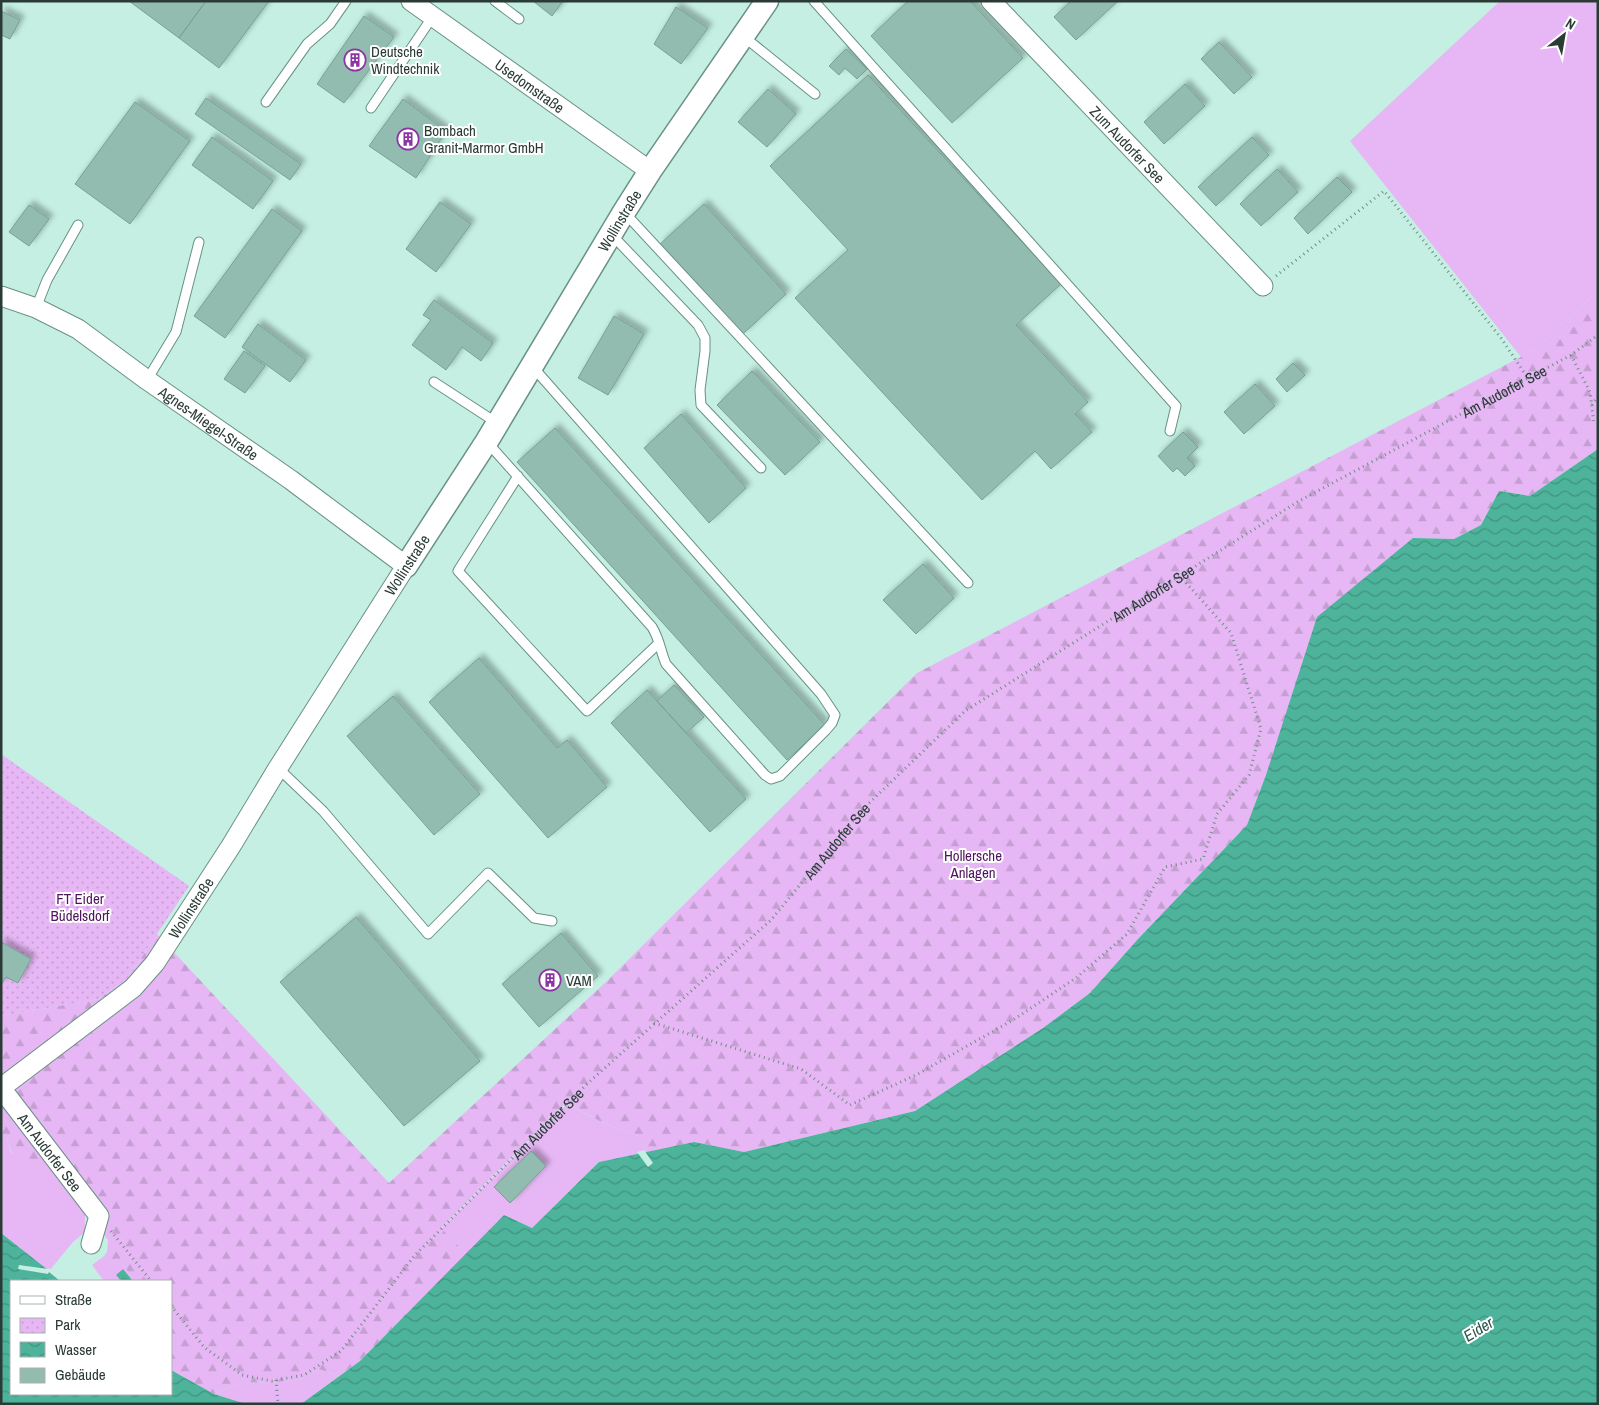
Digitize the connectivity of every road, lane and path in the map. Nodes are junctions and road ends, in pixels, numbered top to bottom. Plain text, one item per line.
1 (346, 1) edge
2 (411, 1) edge
3 (495, 1) edge
4 (766, 1) edge
5 (814, 1) edge
6 (992, 1) edge
7 (433, 16) junction
8 (518, 20) dead end
9 (742, 36) junction
10 (815, 94) dead end
11 (266, 102) dead end
12 (371, 108) dead end
13 (650, 171) junction
14 (624, 212) junction
15 (78, 225) dead end
16 (610, 233) junction
17 (199, 242) dead end
18 (1263, 286) joint
19 (1, 296) edge
20 (36, 308) junction
21 (1598, 335) edge
22 (1571, 355) junction
23 (532, 366) junction
24 (1527, 377) junction
25 (147, 380) junction
26 (434, 382) dead end
27 (1598, 396) edge
28 (1592, 406) junction
29 (1594, 425) dead end
30 (1170, 431) dead end
31 (492, 432) junction
32 (761, 468) dead end
33 (518, 476) junction
34 (406, 566) junction
35 (1180, 576) junction
36 (968, 583) dead end
37 (659, 643) junction
38 (278, 768) junction
39 (552, 921) dead end
40 (654, 1024) junction
41 (1, 1088) edge
42 (99, 1216) junction
43 (91, 1244) dead end
44 (151, 1280) edge
45 (172, 1307) edge
46 (276, 1380) junction
47 (278, 1404) edge

1 - 11 lane
2 - 7 street, Usedomstraße
3 - 8 lane
4 - 9 street, Wollinstraße
5 - 30 lane
6 - 18 street, Zum Audorfer See
7 - 12 lane
7 - 13 street, Usedomstraße
9 - 10 lane
9 - 13 street, Wollinstraße
13 - 14 street, Wollinstraße
14 - 16 street, Wollinstraße
14 - 36 lane
15 - 20 lane
16 - 23 street, Wollinstraße
16 - 32 lane
17 - 25 lane
18 - 24 path
19 - 20 street, Agnes-Miegel-Straße
20 - 25 street, Agnes-Miegel-Straße
21 - 22 path, Am Audorfer See
22 - 24 path, Am Audorfer See
22 - 28 path
23 - 31 street, Wollinstraße
23 - 37 lane
24 - 35 path, Am Audorfer See
25 - 34 street, Agnes-Miegel-Straße
26 - 31 lane
27 - 28 path
28 - 29 path
31 - 33 lane
31 - 34 street, Wollinstraße
33 - 37 lane
33 - 37 lane
34 - 38 street, Wollinstraße
35 - 40 path, Am Audorfer See
35 - 40 path
38 - 39 lane
38 - 41 street, Wollinstraße
40 - 46 path, Am Audorfer See
41 - 42 street, Am Audorfer See
42 - 43 street
42 - 44 path
45 - 46 path, Am Audorfer See
46 - 47 path

